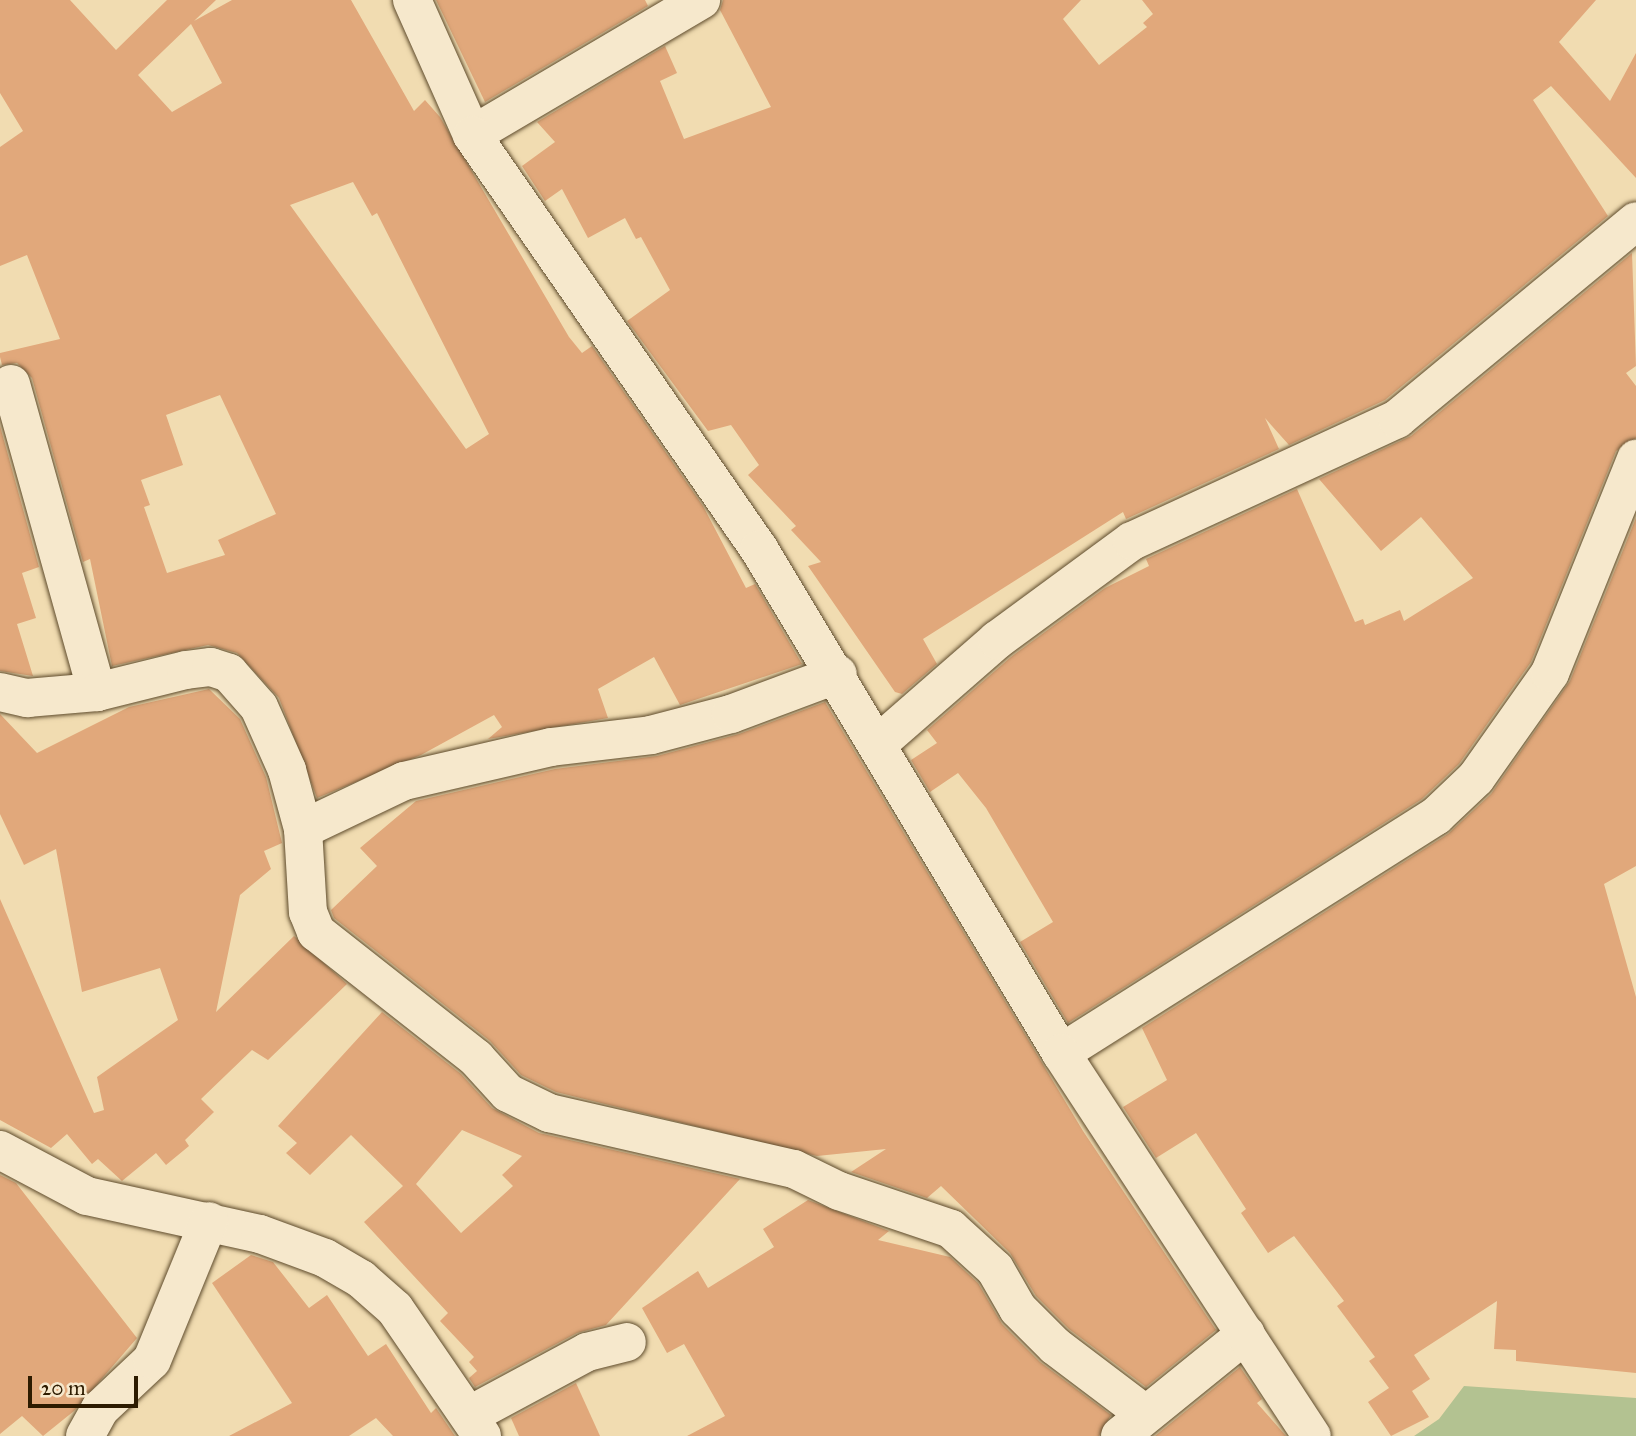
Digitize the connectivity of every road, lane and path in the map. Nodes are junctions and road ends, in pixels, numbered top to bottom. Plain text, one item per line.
1 (412, 0) edge
2 (701, 0) edge
3 (472, 135) junction
4 (1636, 221) edge
5 (11, 384) dead end
6 (1636, 459) edge
7 (838, 674) junction
8 (0, 692) edge
9 (97, 692) junction
10 (879, 743) junction
11 (303, 829) junction
12 (1061, 1053) junction
13 (0, 1150) edge
14 (209, 1221) junction
15 (1246, 1334) junction
16 (627, 1342) dead end
17 (476, 1425) edge
18 (1133, 1425) edge
19 (85, 1436) edge
20 (1312, 1436) edge

1 - 3 street
2 - 3 street
3 - 7 street
4 - 10 street
5 - 9 street
6 - 12 street
7 - 10 street
7 - 11 street
8 - 9 street
9 - 11 street
10 - 12 street
11 - 18 street
12 - 15 street
13 - 14 street
14 - 17 street
14 - 19 street
15 - 18 street
15 - 20 street
16 - 17 street

